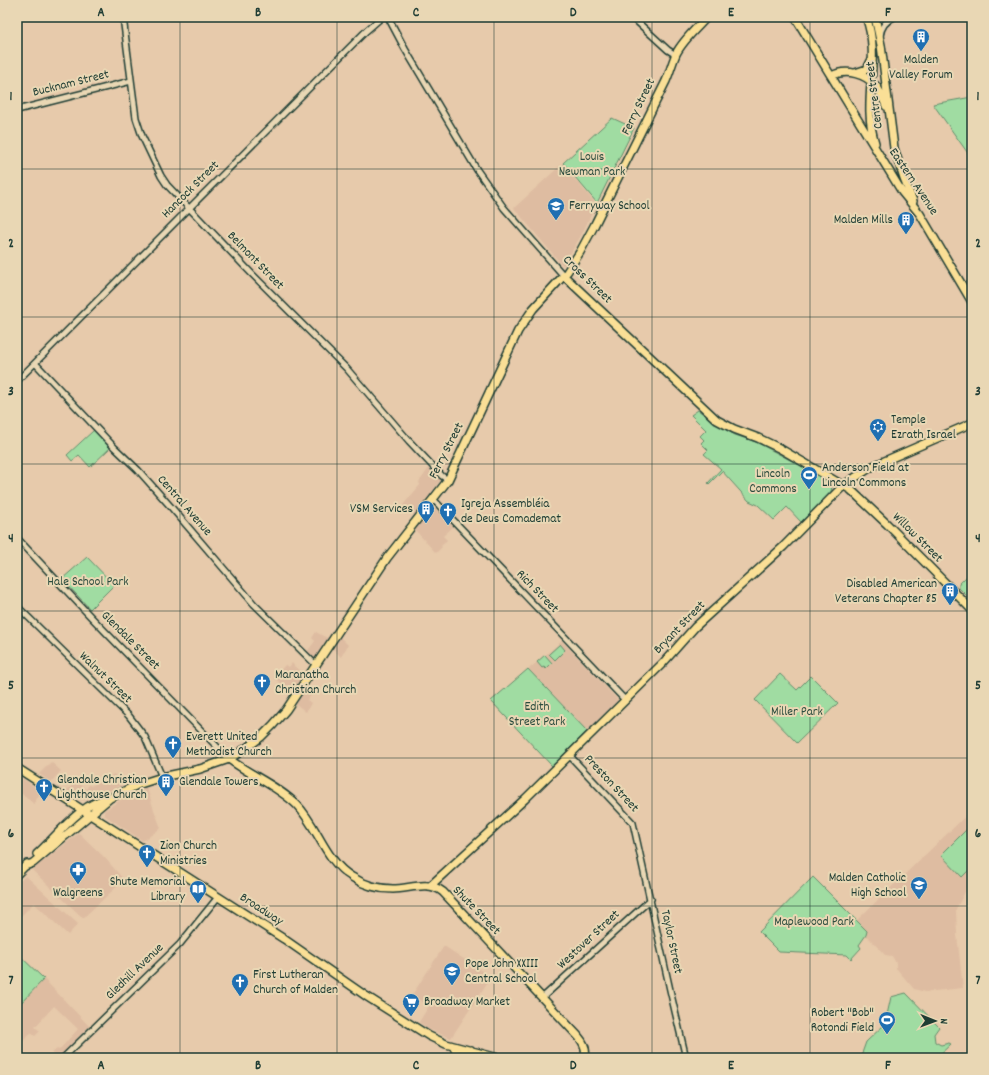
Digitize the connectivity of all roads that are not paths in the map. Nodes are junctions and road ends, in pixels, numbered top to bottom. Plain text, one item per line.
1 (124, 17) edge
2 (382, 17) edge
3 (388, 17) edge
4 (632, 17) edge
5 (707, 17) edge
6 (795, 17) edge
7 (866, 17) edge
8 (875, 17) edge
9 (894, 17) edge
10 (880, 40) junction
11 (676, 55) junction
12 (873, 57) junction
13 (855, 73) junction
14 (832, 76) junction
15 (131, 81) junction
16 (871, 81) junction
17 (17, 110) edge
18 (890, 117) junction
19 (894, 148) junction
20 (879, 153) junction
21 (189, 209) junction
22 (920, 214) junction
23 (564, 276) junction
24 (972, 302) edge
25 (35, 363) junction
26 (17, 381) edge
27 (972, 423) edge
28 (448, 480) junction
29 (844, 485) junction
30 (433, 499) junction
31 (17, 538) edge
32 (17, 606) edge
33 (972, 610) edge
34 (316, 665) junction
35 (625, 700) junction
36 (569, 755) junction
37 (229, 758) junction
38 (17, 768) edge
39 (162, 777) junction
40 (110, 798) junction
41 (83, 810) junction
42 (90, 815) junction
43 (635, 830) joint
44 (25, 866) junction
45 (17, 874) edge
46 (430, 886) junction
47 (218, 897) junction
48 (650, 899) junction
49 (542, 998) junction
50 (453, 1046) junction
51 (471, 1050) junction
52 (63, 1058) edge
53 (459, 1058) edge
54 (464, 1058) edge
55 (498, 1058) edge
56 (584, 1058) edge
57 (686, 1058) edge

1 - 15 street, Belmont Street
2 - 21 street, Hancock Street
3 - 23 street, Cross Street
4 - 11 street
5 - 11 main road, Ferry Street
6 - 14 main road, Eastern Avenue
7 - 12 main road, Centre Street
8 - 10 main road, Centre Street
9 - 10 street
10 - 18 main road, Centre Street
11 - 23 main road, Ferry Street
12 - 13 main road
12 - 16 main road, Centre Street
13 - 14 main road
13 - 16 main road
14 - 20 main road, Eastern Avenue
15 - 17 street, Bucknam Street
15 - 21 street, Belmont Street
16 - 18 main road
16 - 20 main road, Centre Street
18 - 19 main road, Centre Street
19 - 20 main road
19 - 22 main road, Centre Street
20 - 22 main road, Eastern Avenue
21 - 25 street, Hancock Street
21 - 28 street, Belmont Street
22 - 24 main road, Eastern Avenue
23 - 28 main road, Ferry Street
23 - 29 main road, Cross Street
25 - 26 street, Hancock Street
25 - 34 street, Central Avenue
27 - 29 main road, Bryant Street
28 - 30 main road, Ferry Street
29 - 33 main road, Willow Street
29 - 35 main road, Bryant Street
30 - 34 main road, Ferry Street
30 - 35 street, Rich Street
31 - 37 street, Glendale Street
32 - 39 street, Walnut Street
34 - 37 main road, Ferry Street
35 - 36 main road, Bryant Street
36 - 43 street, Preston Street
36 - 46 main road, Bryant Street
37 - 39 main road, Ferry Street
37 - 46 main road
38 - 41 main road, Broadway
39 - 40 main road, Ferry Street
40 - 41 main road, Ferry Street
40 - 42 main road, Ferry Street
41 - 42 main road, Broadway
41 - 44 main road, Ferry Street
42 - 44 main road, Ferry Street
42 - 47 main road, Broadway
43 - 48 street, Taylor Street
44 - 45 main road, Ferry Street
46 - 49 main road, Shute Street
47 - 50 main road, Broadway
47 - 52 street, Gledhill Avenue
48 - 49 street, Westover Street
48 - 57 street, Taylor Street
49 - 56 main road, Shute Street
50 - 51 main road, Broadway
50 - 53 main road
51 - 54 main road
51 - 55 main road, Broadway

